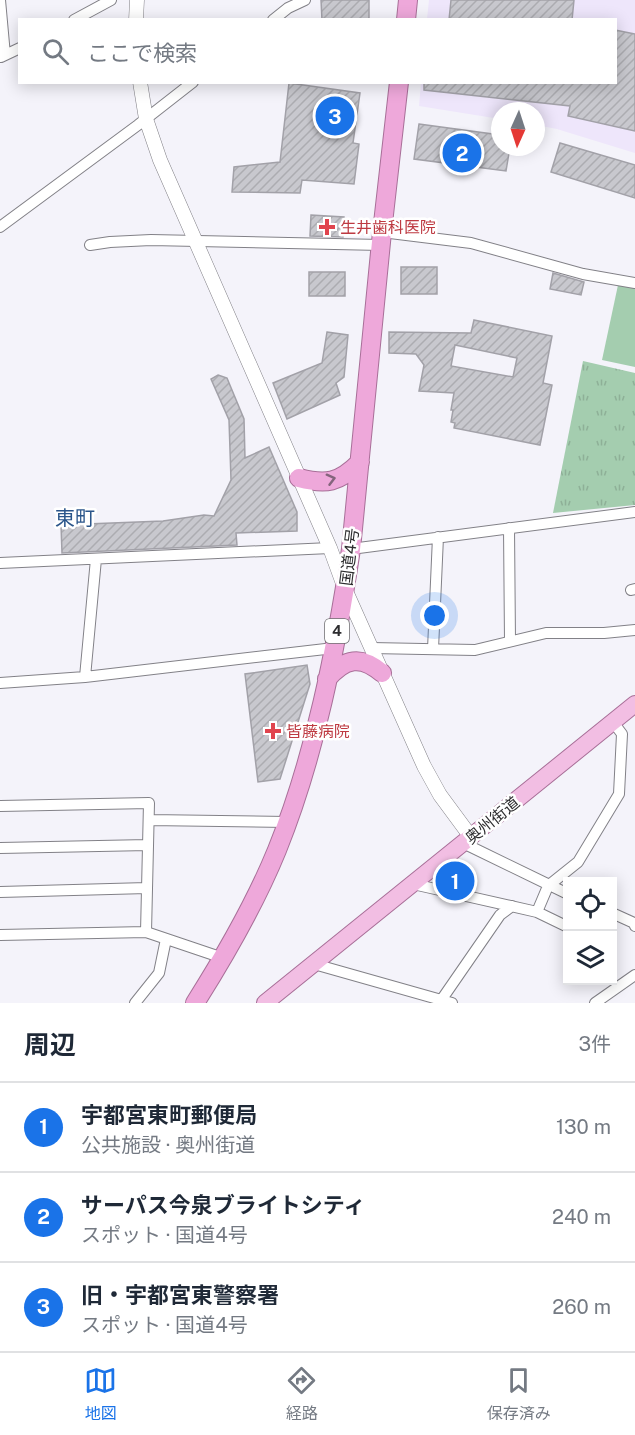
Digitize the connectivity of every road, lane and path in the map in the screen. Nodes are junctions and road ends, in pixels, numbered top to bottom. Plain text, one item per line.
1 (0, 0) edge
2 (111, 0) edge
3 (137, 0) edge
4 (304, 0) edge
5 (408, 0) edge
6 (78, 18) edge
7 (136, 18) edge
8 (276, 18) edge
9 (406, 18) edge
10 (18, 49) edge
11 (3, 57) edge
12 (140, 84) edge
13 (190, 84) edge
14 (399, 84) edge
15 (146, 119) junction
16 (0, 227) edge
17 (382, 238) junction
18 (195, 241) junction
19 (90, 245) dead end
20 (635, 283) edge
21 (360, 462) junction
22 (299, 478) junction
23 (635, 512) edge
24 (509, 528) junction
25 (438, 537) junction
26 (330, 548) junction
27 (351, 549) junction
28 (96, 559) junction
29 (0, 563) edge
30 (345, 589) junction
31 (635, 630) edge
32 (510, 641) junction
33 (334, 648) junction
34 (371, 648) junction
35 (433, 649) junction
36 (382, 673) junction
37 (85, 677) junction
38 (327, 679) junction
39 (0, 683) edge
40 (635, 704) edge
41 (613, 722) junction
42 (0, 806) edge
43 (149, 820) junction
44 (287, 822) junction
45 (467, 840) junction
46 (148, 845) junction
47 (0, 848) edge
48 (413, 884) junction
49 (548, 886) junction
50 (147, 888) junction
51 (0, 892) edge
52 (563, 892) edge
53 (512, 906) junction
54 (537, 912) junction
55 (617, 915) edge
56 (563, 925) edge
57 (635, 926) edge
58 (146, 932) junction
59 (0, 935) edge
60 (166, 939) junction
61 (223, 958) junction
62 (314, 964) junction
63 (635, 975) edge
64 (447, 1002) edge
65 (135, 1003) edge
66 (195, 1003) edge
67 (265, 1003) edge
68 (595, 1003) edge

1 - 11 street
2 - 6 street
3 - 7 street
4 - 8 street
5 - 9 highway
10 - 11 street
12 - 15 street
13 - 15 street
14 - 17 highway, 国道4号 / 4
15 - 16 street
15 - 18 street
17 - 18 street
17 - 20 street
17 - 21 highway, 国道4号 / 4
18 - 19 street
18 - 22 street
22 -> 21 highway
21 - 27 highway, 国道4号 / 4
22 - 26 street
23 - 24 street
24 - 25 street
24 - 32 street
25 - 27 street
25 - 35 street
26 - 28 street
26 - 30 street
27 - 30 highway, 国道4号 / 4
28 - 29 street
28 - 37 street
30 - 33 highway, 国道4号 / 4
30 - 34 street
31 - 32 street
32 - 35 street
33 - 37 street
33 - 38 highway, 国道4号 / 4
34 - 35 street
34 - 36 street
36 - 38 highway
36 - 45 street
37 - 39 street
38 - 44 highway, 国道4号 / 4
40 - 41 main road, 奥州街道
41 - 45 main road, 奥州街道
41 - 49 street
42 - 43 street
43 - 44 street
43 - 46 street
44 - 61 highway, 国道4号 / 4
45 - 48 main road, 奥州街道
45 - 49 street
46 - 47 street
46 - 50 street
48 - 53 street
48 - 62 main road, 奥州街道
49 - 52 street
49 - 54 street
50 - 51 street
50 - 58 street
53 - 54 street
53 - 64 street
54 - 56 street
55 - 57 street
58 - 59 street
58 - 60 street
60 - 61 street
60 - 65 street
61 - 66 highway, 国道4号 / 4
62 - 64 street
62 - 67 main road, 奥州街道
63 - 68 street

